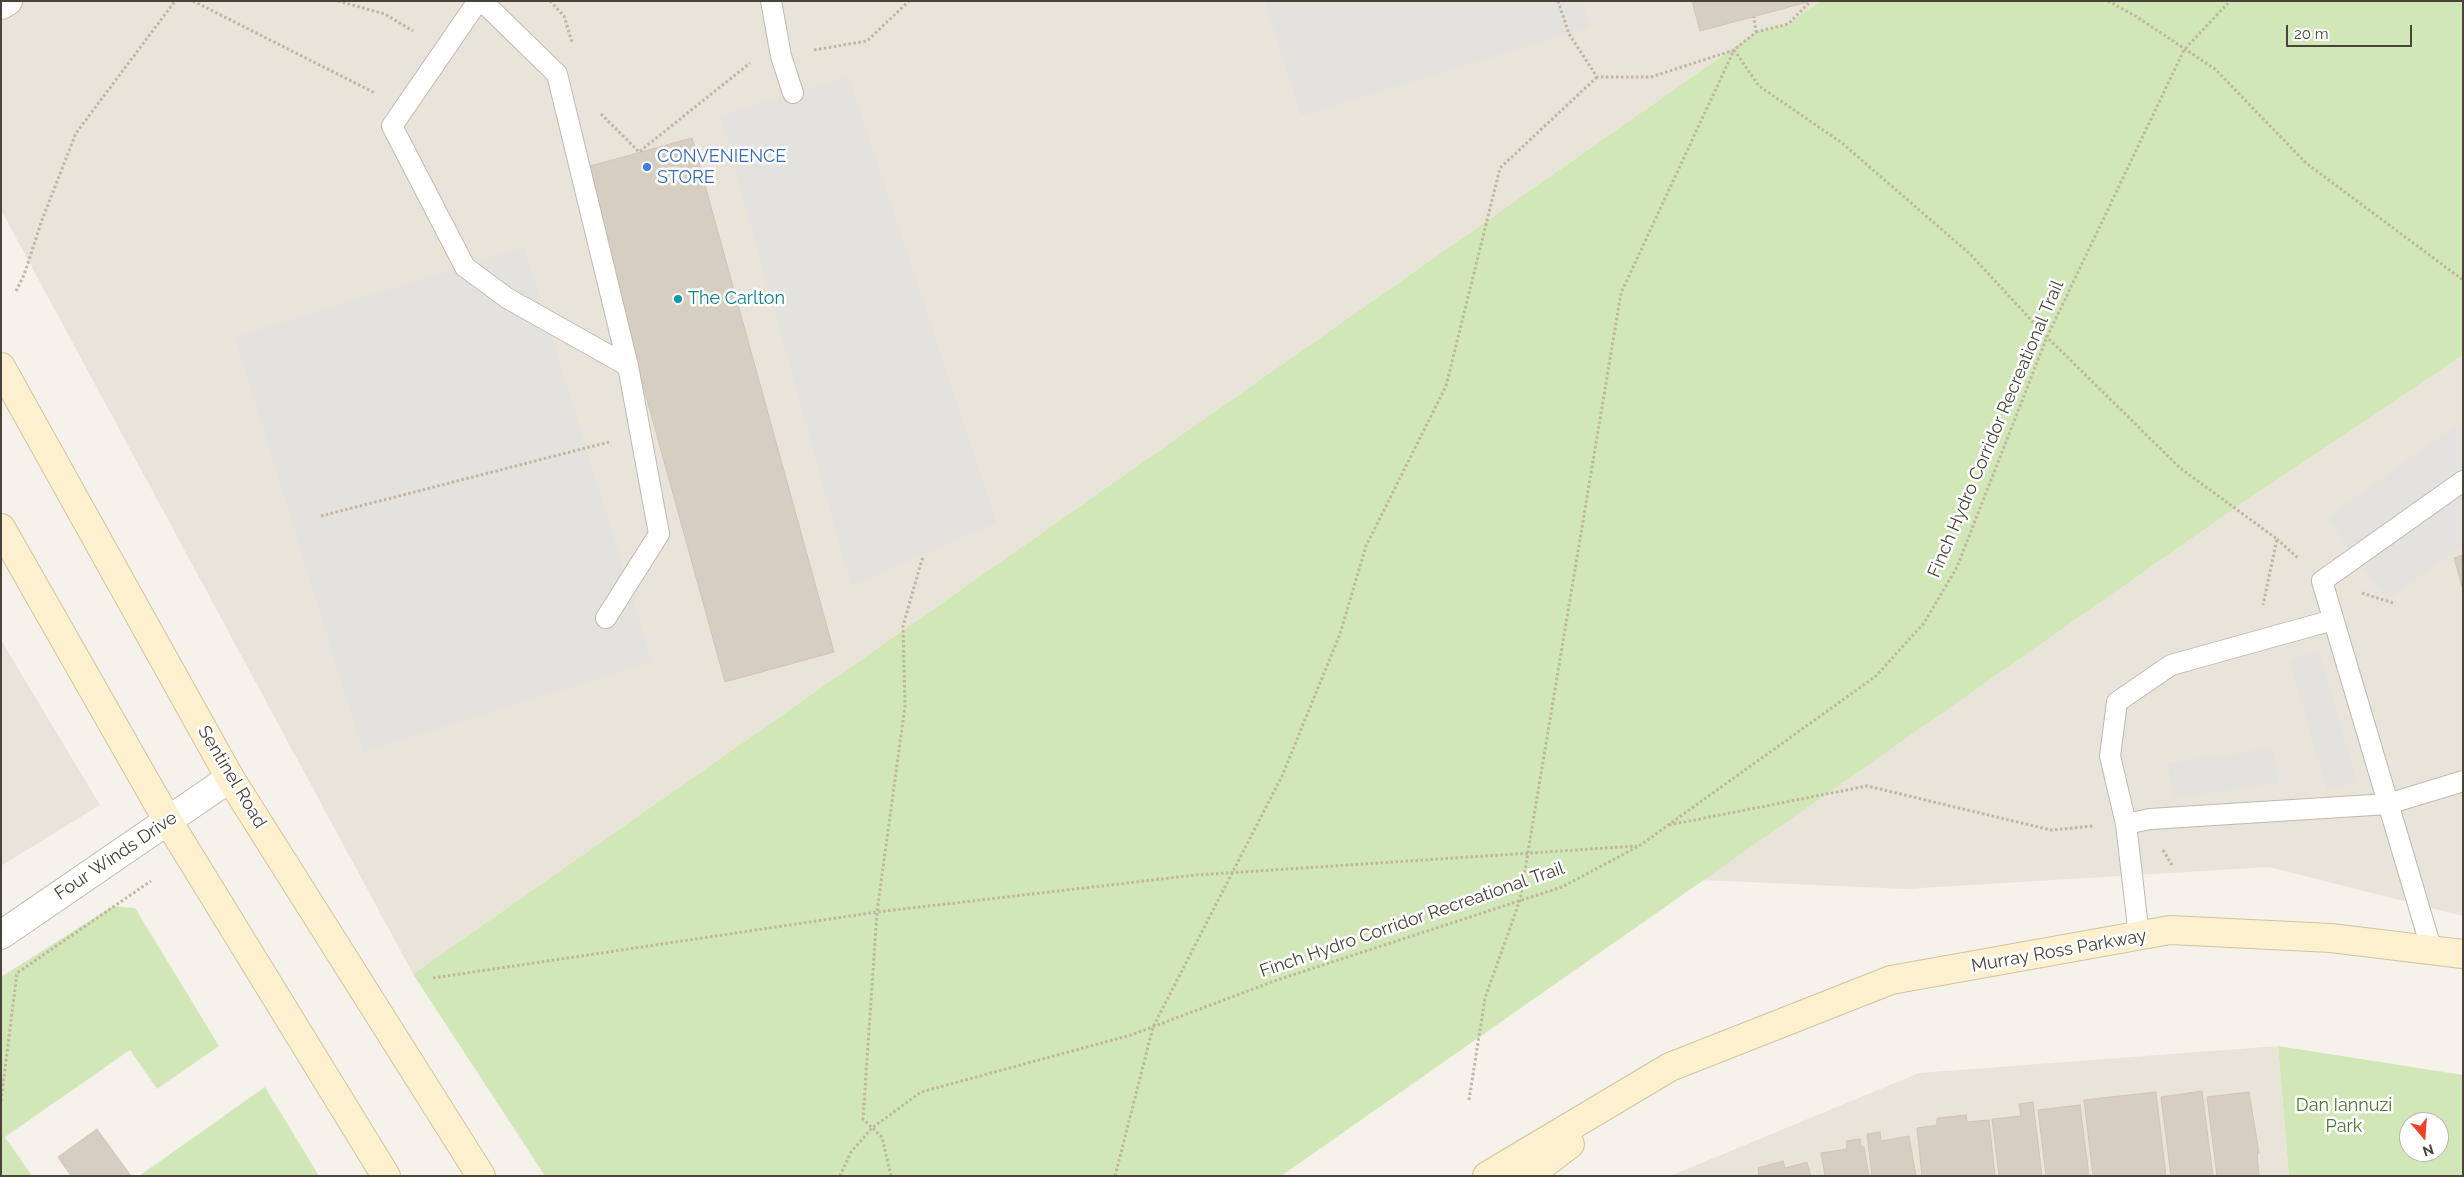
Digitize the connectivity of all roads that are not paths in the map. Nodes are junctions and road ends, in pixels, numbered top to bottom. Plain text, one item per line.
1 (8, 1) edge
2 (478, 1) edge
3 (482, 1) edge
4 (771, 1) edge
5 (1, 5) edge
6 (792, 92) dead end
7 (628, 366) junction
8 (1, 367) edge
9 (2463, 481) edge
10 (1, 528) edge
11 (606, 618) dead end
12 (2333, 620) junction
13 (230, 778) junction
14 (2463, 781) edge
15 (2388, 804) junction
16 (168, 821) junction
17 (2126, 824) junction
18 (1, 935) edge
19 (2139, 936) junction
20 (2432, 950) junction
21 (2463, 954) edge
22 (1670, 1067) junction
23 (386, 1176) edge
24 (480, 1176) edge
25 (1487, 1176) edge
26 (1528, 1176) edge

1 - 5 street
2 - 7 lane
3 - 7 lane
4 - 6 lane
7 - 11 lane
8 - 13 street, Sentinel Road
9 - 12 lane
10 - 16 street
12 - 15 lane
12 - 17 lane
13 - 16 street, Four Winds Drive
13 - 24 street, Sentinel Road
14 - 15 lane
15 - 17 lane
15 - 20 lane
16 - 18 street, Four Winds Drive
16 - 23 street
17 - 19 lane
19 - 20 street, Murray Ross Parkway
19 - 22 street, Murray Ross Parkway
20 - 21 street, Murray Ross Parkway
22 - 25 street, Murray Ross Parkway
22 - 26 street, Murray Ross Parkway

